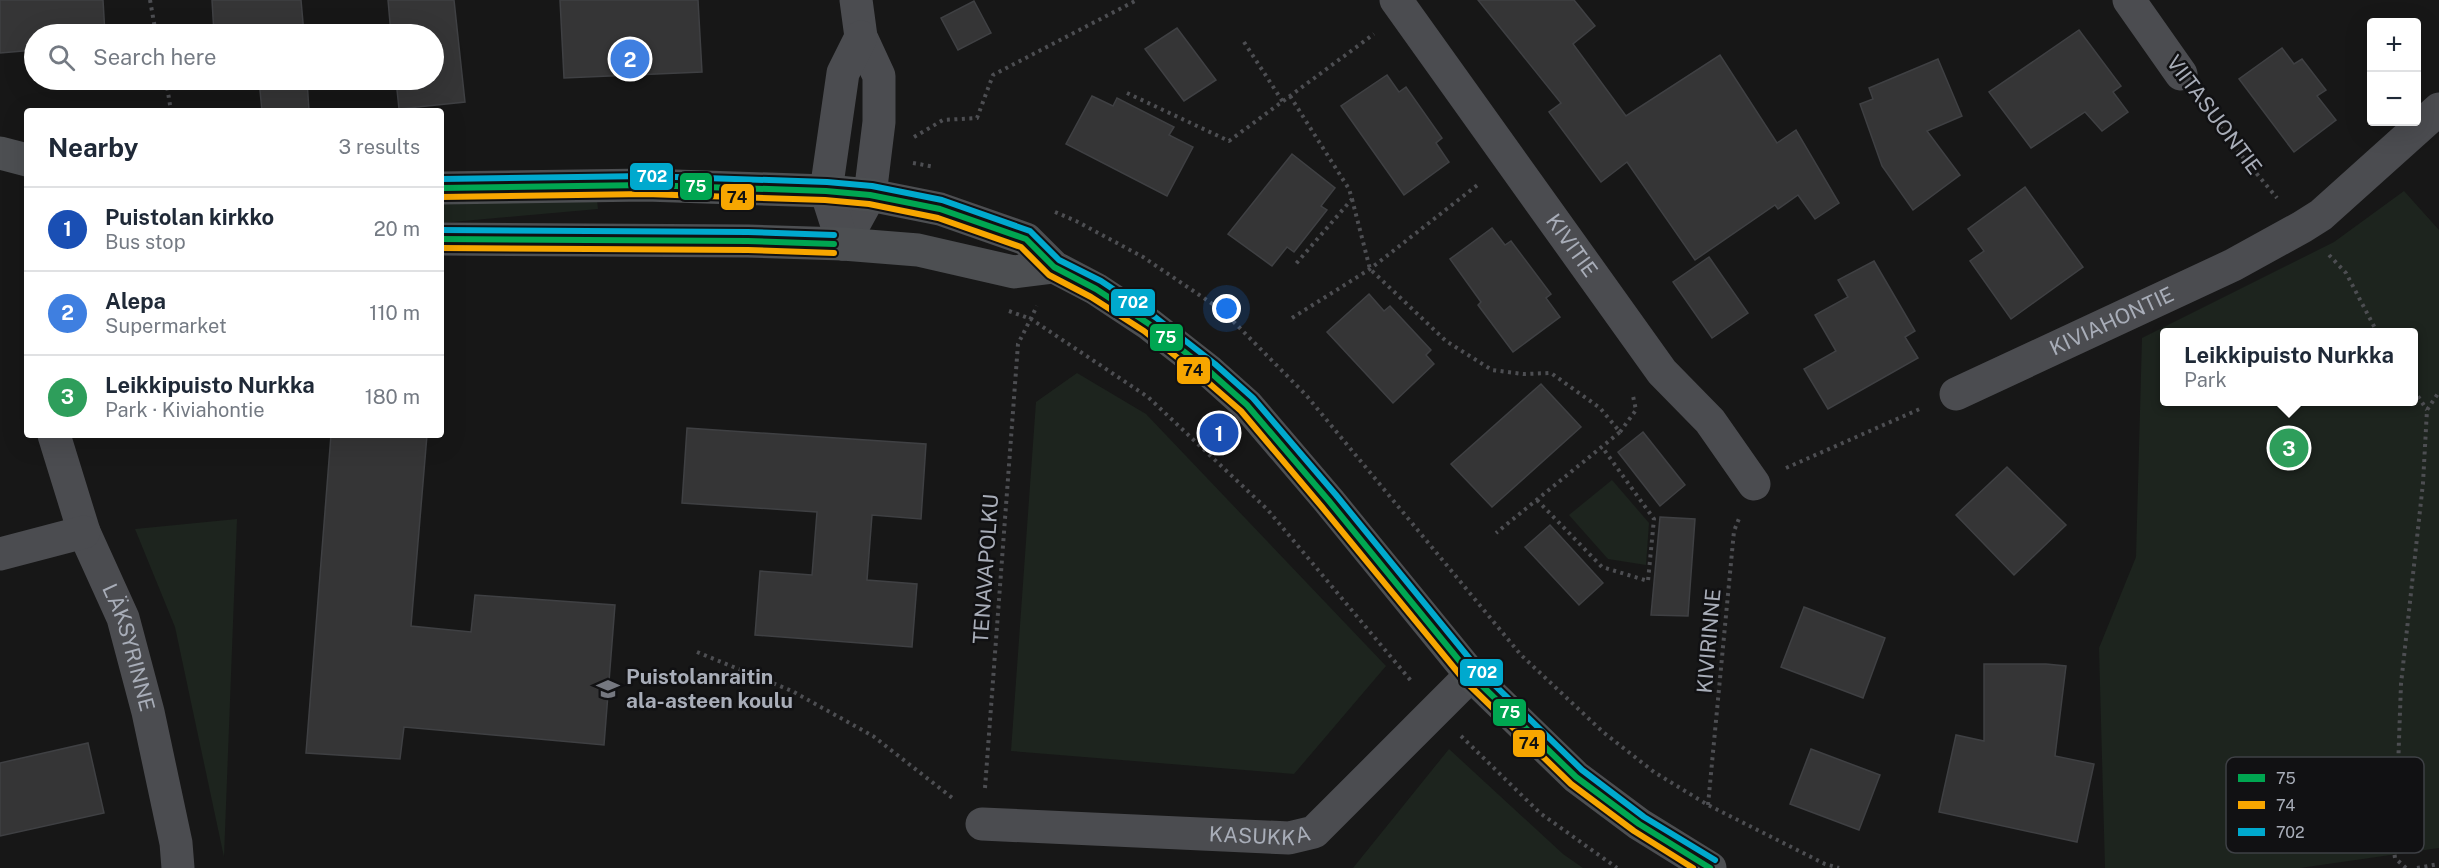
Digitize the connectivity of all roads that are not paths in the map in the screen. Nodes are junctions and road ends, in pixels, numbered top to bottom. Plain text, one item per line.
1 (856, 0) edge
2 (2129, 0) edge
3 (1400, 6) edge
4 (861, 37) junction
5 (2181, 74) road end
6 (2439, 109) edge
7 (0, 153) edge
8 (24, 159) edge
9 (444, 188) edge
10 (826, 191) junction
11 (870, 195) junction
12 (444, 239) edge
13 (843, 244) junction
14 (1054, 267) junction
15 (1956, 394) road end
16 (55, 438) edge
17 (1754, 484) road end
18 (84, 532) junction
19 (0, 554) edge
20 (1471, 675) junction
21 (982, 824) road end
22 (178, 868) edge
23 (1710, 868) edge

1 - 4 street
2 - 5 street, VIITASUONTIE
3 - 17 street, KIVITIE
4 - 10 street
4 - 11 street
6 - 15 street, KIVIAHONTIE
7 - 8 main road
9 - 10 main road
10 - 11 main road
10 - 13 street
11 - 13 street
11 - 14 main road
12 - 13 main road
13 - 14 main road
14 - 20 main road
16 - 18 street, LÄKSYRINNE
18 - 19 street
18 - 22 street, LÄKSYRINNE
20 - 21 street, KASUKKA
20 - 23 main road

